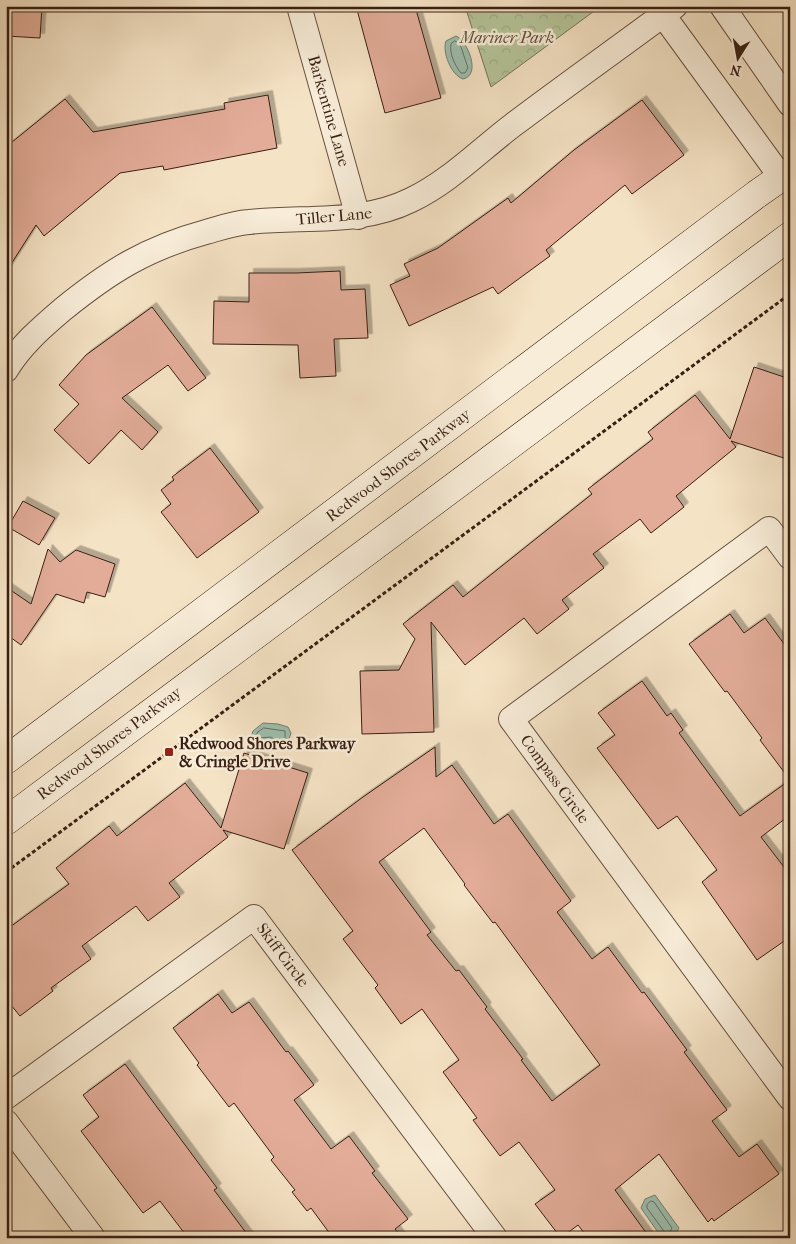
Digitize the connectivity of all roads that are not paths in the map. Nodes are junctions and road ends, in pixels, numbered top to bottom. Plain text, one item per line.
1 (299, 6) edge
2 (722, 6) edge
3 (669, 11) edge
4 (790, 104) edge
5 (787, 179) edge
6 (358, 217) junction
7 (790, 236) edge
8 (7, 368) edge
9 (790, 557) edge
10 (6, 760) edge
11 (6, 820) edge
12 (6, 1097) edge
13 (790, 1098) edge
14 (6, 1122) edge
15 (92, 1238) edge
16 (494, 1238) edge

1 - 6 street, Barkentine Lane
2 - 4 street
3 - 5 street
3 - 6 street, Tiller Lane
5 - 10 main road, Redwood Shores Parkway
6 - 8 street, Tiller Lane
7 - 11 main road, Redwood Shores Parkway
9 - 13 street, Compass Circle
12 - 16 street, Skiff Circle
14 - 15 street

